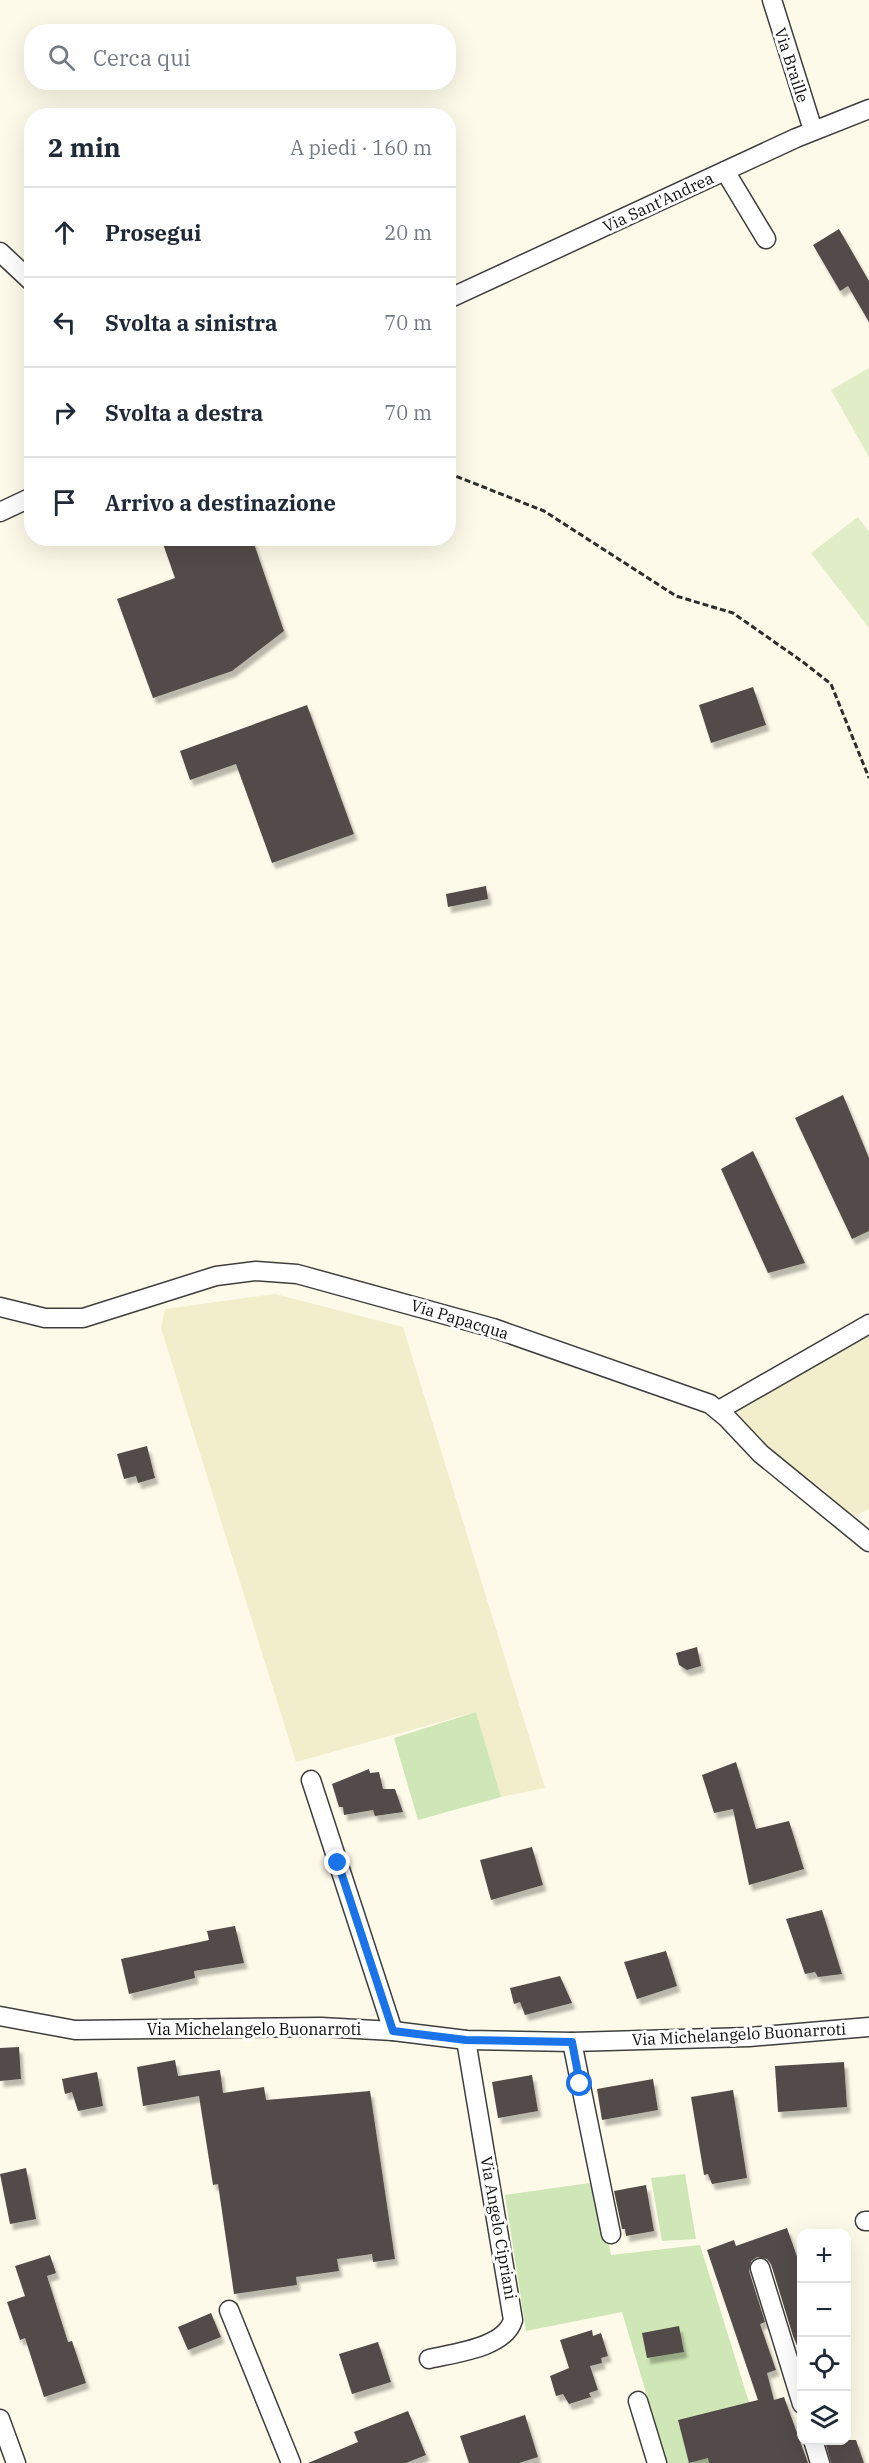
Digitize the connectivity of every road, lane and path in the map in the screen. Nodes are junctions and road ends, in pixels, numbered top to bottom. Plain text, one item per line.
1 (772, 0) edge
2 (869, 109) edge
3 (813, 130) junction
4 (725, 171) junction
5 (766, 239) dead end
6 (0, 252) edge
7 (24, 274) edge
8 (456, 295) edge
9 (456, 476) edge
10 (24, 501) edge
11 (0, 512) edge
12 (869, 778) edge
13 (0, 1307) edge
14 (869, 1324) edge
15 (719, 1410) junction
16 (869, 1542) edge
17 (311, 1779) dead end
18 (0, 2016) edge
19 (869, 2027) edge
20 (393, 2031) junction
21 (466, 2040) junction
22 (572, 2042) junction
23 (611, 2234) dead end
24 (760, 2268) dead end
25 (229, 2310) dead end
26 (429, 2359) dead end
27 (797, 2391) edge
28 (638, 2401) dead end
29 (0, 2419) edge
30 (815, 2445) edge
31 (16, 2463) edge
32 (291, 2463) edge
33 (657, 2463) edge
34 (820, 2463) edge

1 - 3 street, Via Braille
2 - 3 street, Via Sant'Andrea
3 - 4 street, Via Sant'Andrea
4 - 5 street
4 - 8 street, Via Sant'Andrea
6 - 7 street
9 - 12 path
10 - 11 street
13 - 15 street, Via Papacqua
14 - 15 street
15 - 16 street, Via Papacqua
17 - 20 street
18 - 20 street, Via Michelangelo Buonarroti
19 - 22 street, Via Michelangelo Buonarroti
20 - 21 street, Via Michelangelo Buonarroti
21 - 22 street, Via Michelangelo Buonarroti
21 - 26 street, Via Angelo Cipriani
22 - 23 street
24 - 27 street
25 - 32 street
28 - 33 street
29 - 31 street
30 - 34 street

